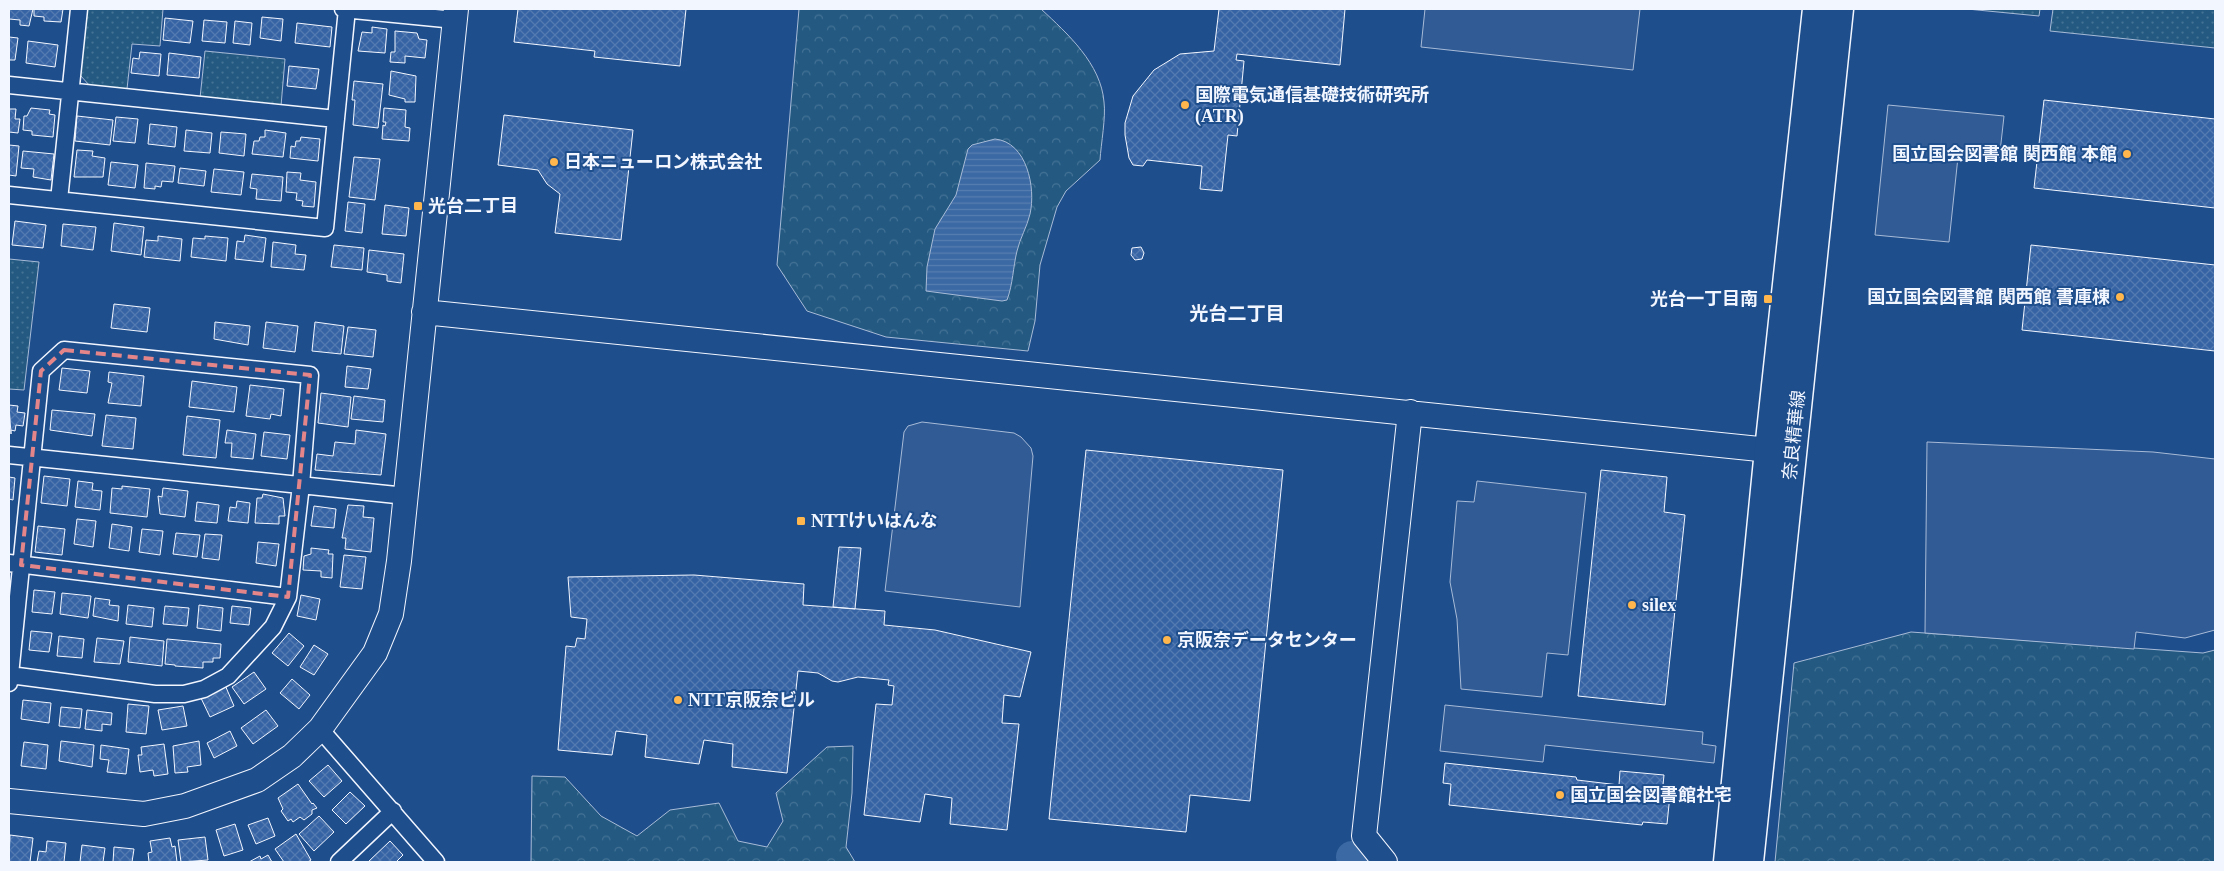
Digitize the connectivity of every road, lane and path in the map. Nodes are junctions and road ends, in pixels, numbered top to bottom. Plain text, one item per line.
1 (79, 9) edge
2 (346, 9) edge
3 (1816, 9) edge
4 (1840, 9) edge
5 (455, 14) edge
6 (9, 85) edge
7 (70, 92) junction
8 (336, 119) junction
9 (9, 195) edge
10 (60, 200) junction
11 (424, 312) junction
12 (1410, 412) junction
13 (1780, 451) junction
14 (9, 455) edge
15 (32, 458) junction
16 (301, 485) junction
17 (406, 496) junction
18 (15, 564) edge
19 (288, 597) junction
20 (9, 677) edge
21 (320, 729) junction
22 (9, 801) edge
23 (393, 811) junction
24 (339, 862) edge
25 (436, 862) edge
26 (1385, 862) edge
27 (1727, 862) edge
28 (1750, 862) edge

1 - 7 street
2 - 5 street
2 - 8 street
3 - 13 main road, 奈良精華線
4 - 13 main road, 奈良精華線
5 - 11 street
6 - 7 street
7 - 8 street
7 - 10 street
8 - 10 street
9 - 10 street
11 - 12 street
11 - 17 street
12 - 13 street
12 - 26 street
13 - 27 main road, 奈良精華線
13 - 28 main road, 奈良精華線
14 - 15 street
15 - 16 street
15 - 16 street
15 - 18 street
16 - 17 street
16 - 19 street
17 - 21 street
18 - 19 street
18 - 20 street
19 - 20 street
21 - 22 street
21 - 23 street
23 - 24 street
23 - 25 street

